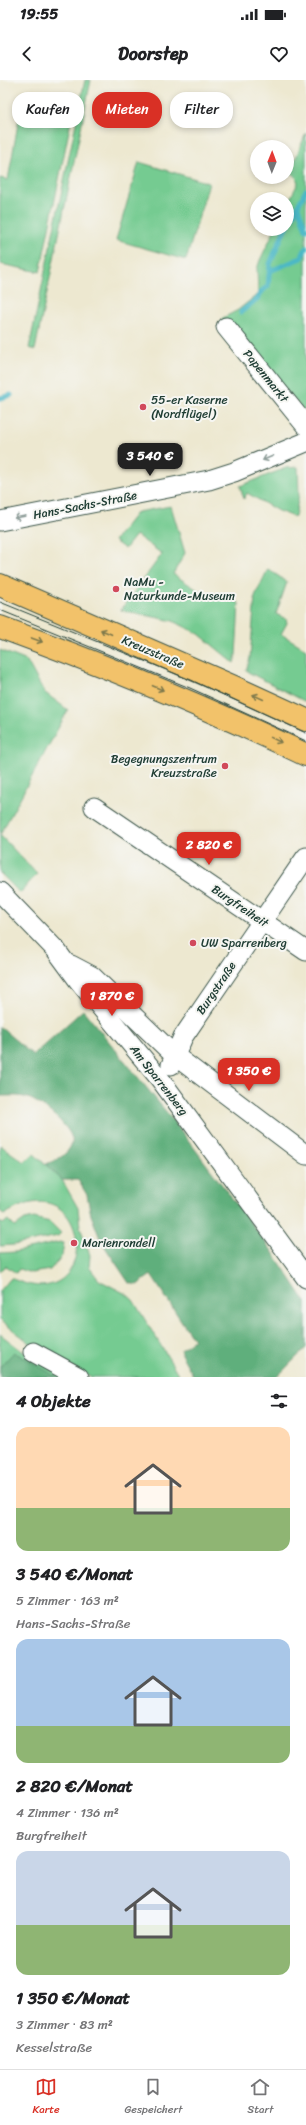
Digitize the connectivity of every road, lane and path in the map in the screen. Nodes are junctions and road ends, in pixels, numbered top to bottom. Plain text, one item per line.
1 (226, 327) dead end
2 (306, 426) edge
3 (306, 442) edge
4 (0, 521) edge
5 (0, 585) edge
6 (0, 627) edge
7 (306, 720) edge
8 (306, 755) edge
9 (94, 807) dead end
10 (306, 857) edge
11 (0, 892) edge
12 (262, 920) junction
13 (306, 951) edge
14 (64, 961) junction
15 (174, 1055) junction
16 (165, 1085) junction
17 (306, 1154) edge
18 (306, 1278) edge
19 (33, 1352) dead end
20 (79, 1377) edge

1 - 2 street, Papenmarkt
3 -> 4 street, Hans-Sachs-Straße
7 -> 5 main road, Kreuzstraße
6 -> 8 main road
9 - 12 street, Burgfreiheit
10 - 12 street, Burgstraße
11 - 14 street, Am Sparrenberg
12 - 13 street, Burgfreiheit
12 - 15 street, Burgstraße
14 - 15 street
14 - 16 street, Am Sparrenberg
15 - 16 street, Burgstraße
15 - 17 street
16 - 18 street, Am Sparrenberg
19 - 20 street

